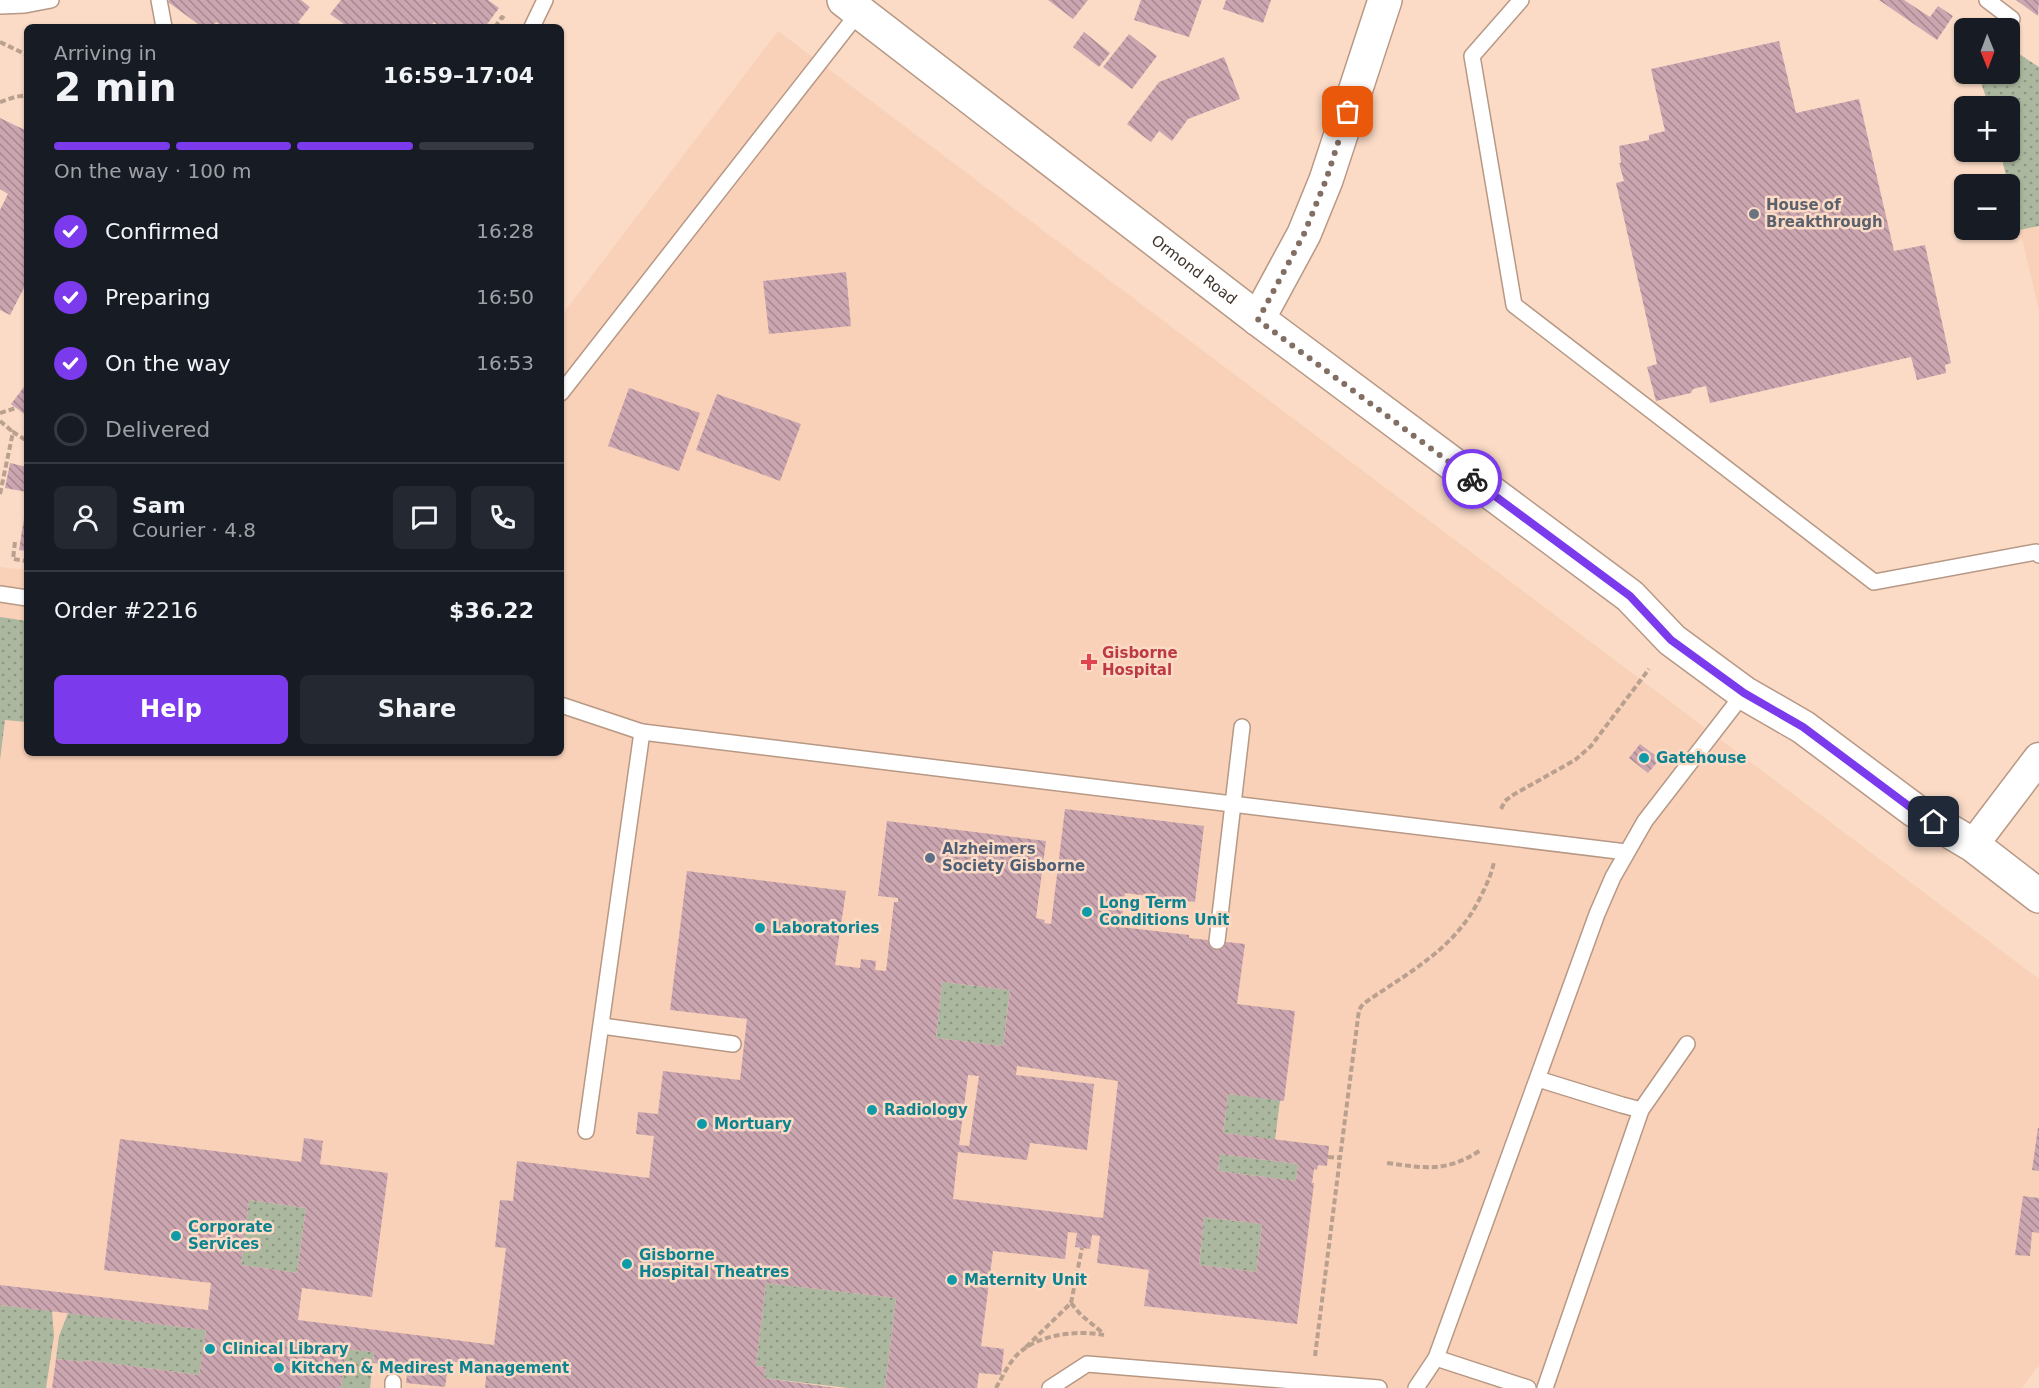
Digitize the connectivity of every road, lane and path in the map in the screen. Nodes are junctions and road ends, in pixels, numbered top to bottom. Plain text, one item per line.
1 (51, 0) edge
2 (159, 0) edge
3 (546, 0) edge
4 (1385, 0) edge
5 (1521, 0) edge
6 (1986, 0) edge
7 (0, 6) edge
8 (852, 6) edge
9 (502, 17) dead end
10 (2011, 18) edge
11 (163, 24) edge
12 (497, 24) edge
13 (534, 24) edge
14 (543, 24) edge
15 (0, 42) edge
16 (24, 54) edge
17 (24, 95) edge
18 (0, 102) edge
19 (1258, 320) junction
20 (564, 389) edge
21 (16, 408) dead end
22 (0, 413) edge
23 (0, 421) edge
24 (13, 432) junction
25 (24, 439) edge
26 (0, 494) edge
27 (15, 542) dead end
28 (2039, 555) edge
29 (24, 561) edge
30 (0, 594) edge
31 (24, 598) edge
32 (1671, 640) junction
33 (1744, 693) junction
34 (564, 706) edge
35 (1242, 727) dead end
36 (642, 732) junction
37 (2039, 758) edge
38 (1235, 804) junction
39 (1500, 816) dead end
40 (1973, 845) junction
41 (1626, 852) junction
42 (1494, 858) dead end
43 (2039, 897) edge
44 (1217, 941) dead end
45 (602, 1026) junction
46 (733, 1044) dead end
47 (1687, 1044) dead end
48 (1538, 1079) junction
49 (1641, 1110) junction
50 (586, 1131) dead end
51 (1483, 1149) dead end
52 (1328, 1157) dead end
53 (1340, 1158) junction
54 (1387, 1163) dead end
55 (1082, 1248) dead end
56 (1071, 1303) junction
57 (1106, 1335) dead end
58 (1021, 1352) dead end
59 (1436, 1358) junction
60 (1314, 1360) dead end
61 (1050, 1388) edge
62 (1379, 1388) edge
63 (1416, 1388) edge
64 (1528, 1388) edge
65 (1545, 1388) edge

1 - 7 lane
2 - 11 lane
3 - 13 lane
3 - 14 lane
4 - 19 main road
5 - 28 lane
6 - 10 lane
8 - 19 main road, Ormond Road
8 - 20 lane
9 - 12 path
15 - 16 path
17 - 18 path
19 - 32 main road, Ormond Road
21 - 22 path
23 - 24 path
24 - 25 path
24 - 26 path
27 - 29 path
30 - 31 lane
32 - 33 main road, Ormond Road
32 - 39 path
33 - 40 main road, Ormond Road
33 - 41 lane
34 - 36 lane
35 - 38 lane
36 - 38 lane
36 - 45 lane
37 - 40 street
38 - 41 lane
38 - 44 lane
40 - 43 main road, Ormond Road
41 - 48 lane
42 - 53 path
45 - 46 lane
45 - 50 lane
47 - 49 lane
48 - 49 lane
48 - 59 lane
49 - 65 lane
51 - 54 path
52 - 53 path
53 - 60 path
55 - 56 path
56 - 57 path
56 - 58 path
59 - 63 lane
59 - 64 lane
61 - 62 lane

